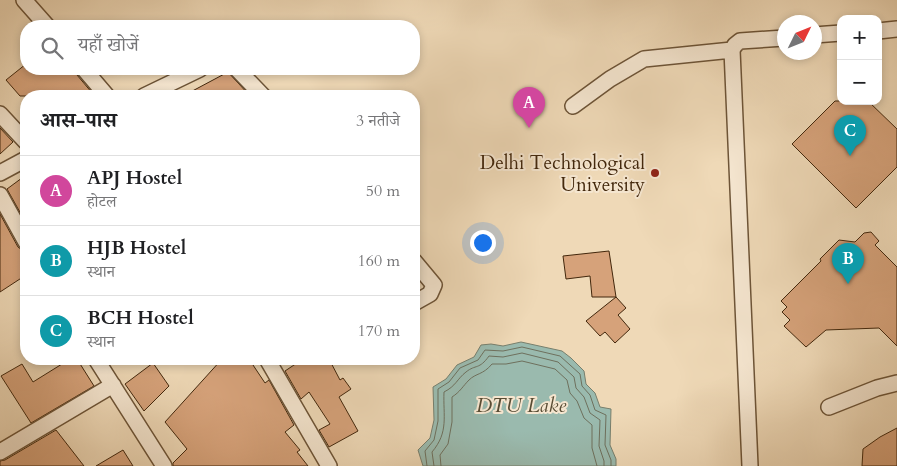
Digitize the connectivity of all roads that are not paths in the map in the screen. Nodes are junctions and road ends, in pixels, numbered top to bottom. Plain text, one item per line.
1 (24, 0) edge
2 (42, 20) edge
3 (897, 29) edge
4 (882, 30) edge
5 (837, 33) edge
6 (822, 34) edge
7 (777, 38) edge
8 (732, 50) junction
9 (89, 75) edge
10 (188, 75) edge
11 (243, 75) edge
12 (102, 90) edge
13 (156, 90) edge
14 (256, 90) edge
15 (573, 106) dead end
16 (0, 114) edge
17 (20, 136) edge
18 (20, 162) edge
19 (0, 173) edge
20 (0, 195) edge
21 (20, 231) edge
22 (420, 268) edge
23 (420, 300) edge
24 (100, 365) edge
25 (270, 365) edge
26 (897, 383) edge
27 (113, 385) junction
28 (829, 407) dead end
29 (0, 452) edge
30 (326, 465) edge
31 (164, 466) edge
32 (750, 466) edge

1 - 2 street
3 - 4 street
5 - 6 street
7 - 8 street
8 - 15 street
8 - 32 street
9 - 12 street
10 - 13 street
11 - 14 street
16 - 17 street
18 - 19 street
20 - 21 street
22 - 23 street
24 - 27 street
25 - 30 street
26 - 28 street
27 - 29 street
27 - 31 street

